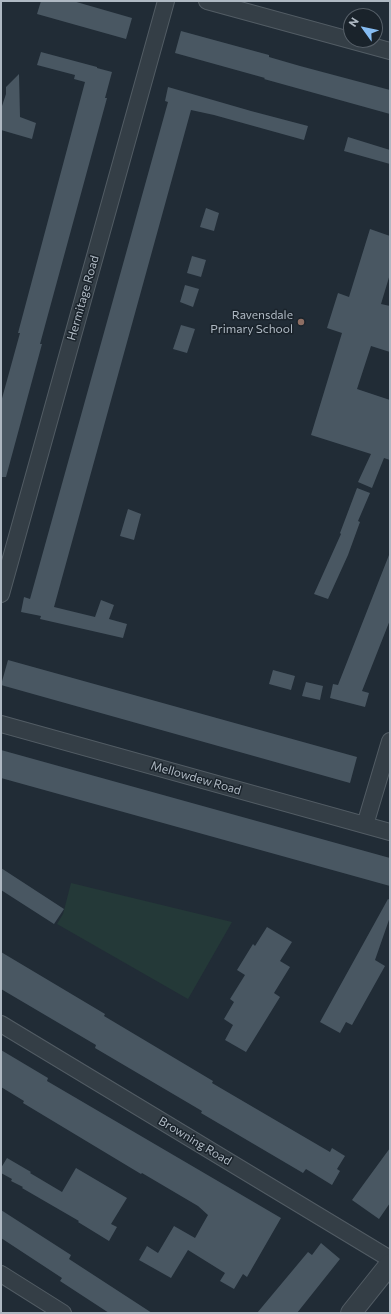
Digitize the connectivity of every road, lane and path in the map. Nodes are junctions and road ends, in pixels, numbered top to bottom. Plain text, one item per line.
1 (166, 1) edge
2 (207, 1) edge
3 (390, 52) edge
4 (1, 594) edge
5 (1, 724) edge
6 (390, 741) edge
7 (365, 825) junction
8 (390, 832) edge
9 (1, 1024) edge
10 (390, 1259) edge
11 (390, 1264) edge
12 (1, 1274) edge
13 (63, 1313) edge
14 (351, 1313) edge

1 - 4 street, Hermitage Road
2 - 3 street
5 - 7 street, Mellowdew Road
6 - 7 street
7 - 8 street, Mellowdew Road
9 - 10 street, Browning Road
11 - 14 street
12 - 13 street

